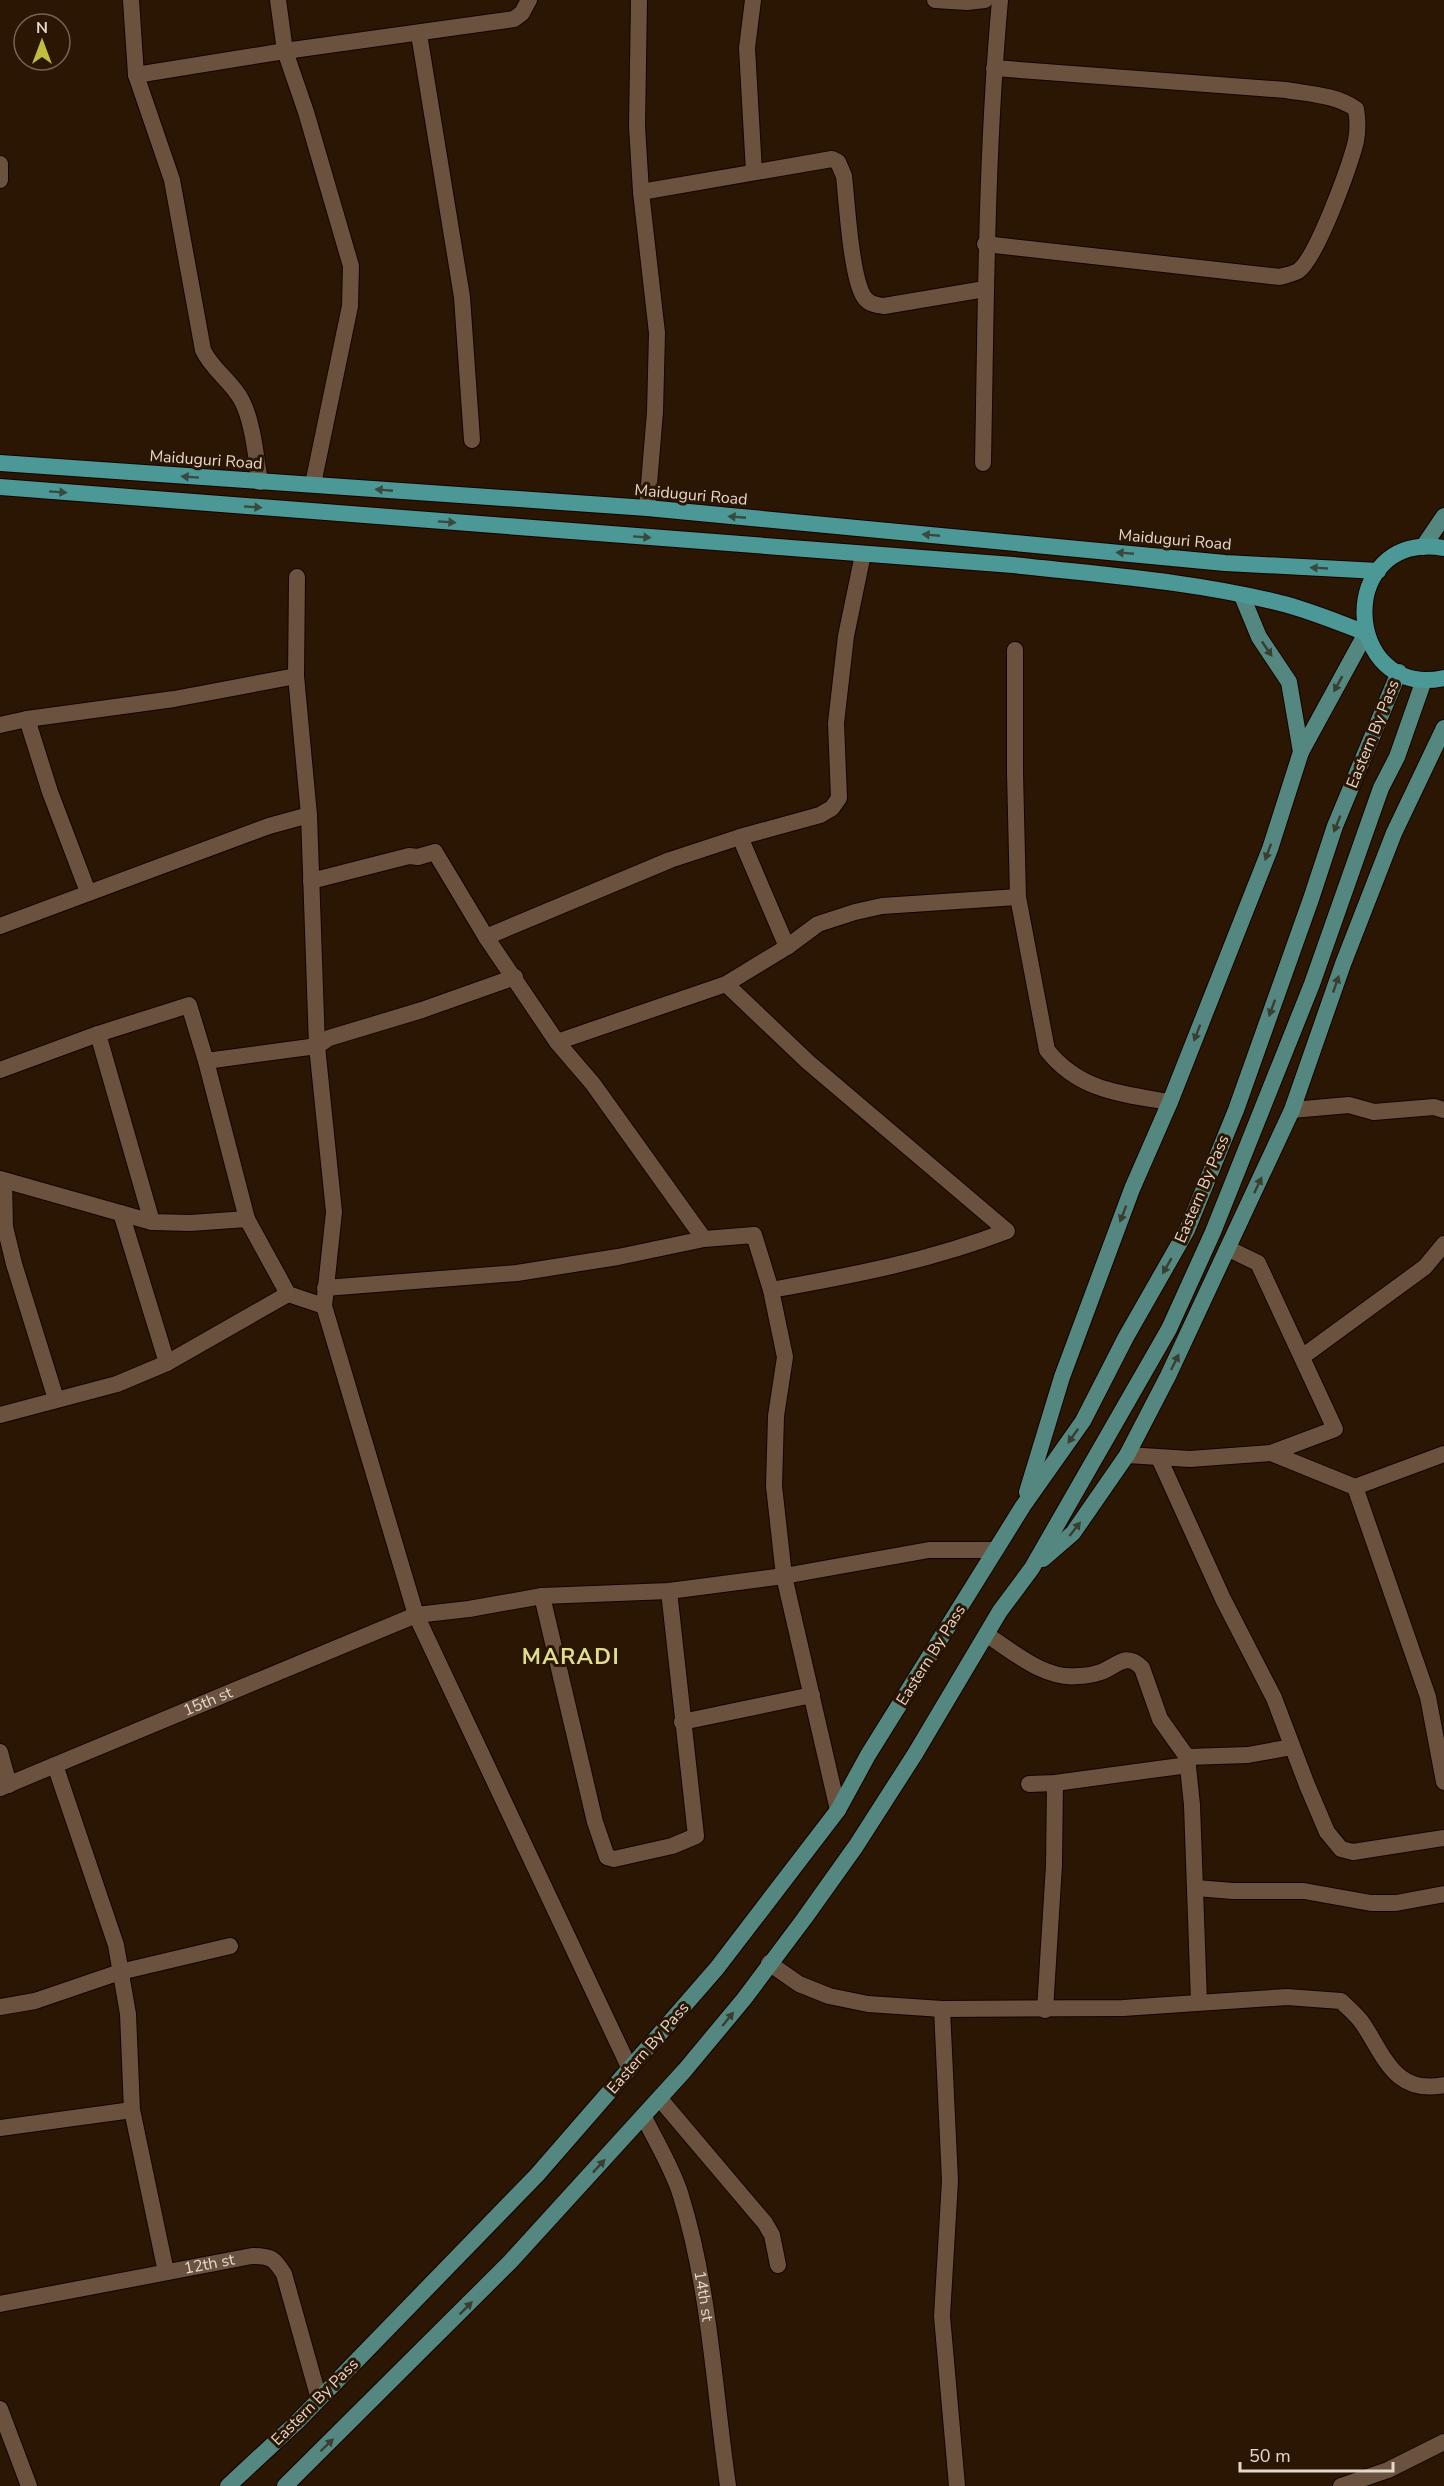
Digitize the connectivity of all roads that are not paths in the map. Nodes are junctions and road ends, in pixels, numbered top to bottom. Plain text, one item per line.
1 (131, 0) edge
2 (278, 0) edge
3 (529, 0) edge
4 (639, 0) edge
5 (753, 0) edge
6 (935, 0) edge
7 (985, 0) edge
8 (1000, 0) edge
9 (967, 1) edge
10 (419, 34) junction
11 (285, 51) junction
12 (994, 68) junction
13 (136, 75) junction
14 (0, 164) edge
15 (753, 172) junction
16 (0, 180) edge
17 (640, 192) junction
18 (985, 244) junction
19 (985, 290) junction
20 (472, 440) dead end
21 (983, 462) dead end
22 (0, 463) edge
23 (260, 482) junction
24 (313, 484) junction
25 (0, 487) edge
26 (647, 508) junction
27 (1444, 516) edge
28 (1423, 546) junction
29 (1444, 548) edge
30 (863, 554) junction
31 (1378, 571) junction
32 (297, 577) dead end
33 (1242, 596) junction
34 (1366, 633) junction
35 (1015, 650) dead end
36 (1399, 672) junction
37 (296, 676) junction
38 (1444, 678) edge
39 (1424, 680) junction
40 (27, 719) junction
41 (0, 725) edge
42 (1444, 728) edge
43 (1444, 749) edge
44 (1301, 752) junction
45 (1429, 760) junction
46 (309, 815) junction
47 (740, 837) junction
48 (311, 881) junction
49 (88, 892) junction
50 (1018, 897) junction
51 (0, 926) edge
52 (486, 937) junction
53 (787, 947) junction
54 (515, 977) junction
55 (726, 984) junction
56 (98, 1034) junction
57 (557, 1042) junction
58 (317, 1046) junction
59 (206, 1061) junction
60 (0, 1070) edge
61 (1170, 1102) junction
62 (1292, 1110) junction
63 (1444, 1110) edge
64 (2, 1180) edge
65 (121, 1213) junction
66 (247, 1219) junction
67 (152, 1222) junction
68 (704, 1239) junction
69 (1444, 1244) edge
70 (1228, 1249) junction
71 (325, 1288) junction
72 (771, 1290) junction
73 (288, 1294) junction
74 (324, 1306) junction
75 (1302, 1357) junction
76 (167, 1363) junction
77 (56, 1399) junction
78 (0, 1415) edge
79 (1271, 1453) junction
80 (1444, 1454) edge
81 (1126, 1455) junction
82 (1160, 1458) junction
83 (1355, 1487) junction
84 (1023, 1506) junction
85 (995, 1550) junction
86 (1032, 1568) junction
87 (784, 1576) junction
88 (669, 1591) junction
89 (542, 1596) junction
90 (416, 1615) junction
91 (987, 1635) junction
92 (812, 1695) junction
93 (682, 1722) junction
94 (1438, 1722) edge
95 (1292, 1747) junction
96 (0, 1752) edge
97 (1187, 1761) junction
98 (55, 1766) junction
99 (1444, 1782) edge
100 (1055, 1783) junction
101 (1029, 1784) dead end
102 (5, 1786) edge
103 (838, 1810) junction
104 (1444, 1838) edge
105 (1196, 1888) junction
106 (1444, 1894) edge
107 (230, 1946) dead end
108 (770, 1963) junction
109 (120, 1972) junction
110 (1199, 2002) junction
111 (0, 2007) edge
112 (942, 2009) junction
113 (1044, 2010) junction
114 (630, 2069) junction
115 (1444, 2085) edge
116 (660, 2100) junction
117 (132, 2110) junction
118 (644, 2117) junction
119 (0, 2128) edge
120 (778, 2265) dead end
121 (166, 2272) junction
122 (0, 2304) edge
123 (319, 2399) junction
124 (0, 2409) edge
125 (1444, 2442) edge
126 (29, 2486) edge
127 (228, 2486) edge
128 (285, 2486) edge
129 (728, 2486) edge
130 (957, 2486) edge
131 (1341, 2486) edge

1 - 13 street
2 - 11 street
3 - 10 street
4 - 17 street
5 - 15 street
6 - 9 street
7 - 9 street
8 - 12 street
10 - 11 street
10 - 20 street
11 - 13 street
11 - 24 street
12 - 18 street
12 - 18 street
13 - 23 street
14 - 16 street
15 - 17 street
15 - 19 street
17 - 26 street
18 - 19 street
19 - 21 street
23 -> 22 highway, Maiduguri Road
23 - 24 highway, Maiduguri Road
26 -> 24 highway, Maiduguri Road
25 -> 30 highway
31 -> 26 highway, Maiduguri Road
27 - 28 main road
28 - 29 highway
28 - 31 highway
30 - 33 highway
30 - 47 street
31 - 34 highway
32 - 37 street
33 - 34 highway
33 -> 44 main road
34 - 36 highway
34 -> 44 main road
35 - 50 street
36 - 39 highway
36 -> 84 main road, Eastern By Pass
37 - 40 street
37 - 46 street
38 - 39 highway
39 - 86 main road, Eastern By Pass
40 - 41 street
40 - 49 street
42 - 45 main road
43 - 45 main road
44 -> 61 main road
62 -> 45 main road
46 - 48 street
46 - 49 street
47 - 52 street
47 - 53 street
48 - 52 street
48 - 58 street
49 - 51 street
50 - 53 street
50 - 61 street
52 - 54 street
53 - 55 street
54 - 57 street
54 - 58 street
55 - 57 street
55 - 72 street
56 - 59 street
56 - 60 street
56 - 67 street
57 - 68 street
58 - 59 street
58 - 71 street
59 - 66 street
61 -> 84 main road
62 - 63 street
70 -> 62 main road
64 - 65 street
64 - 77 street
65 - 67 street
65 - 76 street
66 - 67 street
66 - 73 street
68 - 71 street
68 - 72 street
69 - 75 street
70 - 75 street
81 -> 70 main road
71 - 74 street
72 - 87 street
73 - 74 street
73 - 76 street
74 - 90 street
75 - 79 street
76 - 77 street
77 - 78 street
79 - 82 street
79 - 83 street
80 - 83 street
81 - 82 street
86 -> 81 main road
82 - 95 street
83 - 94 street
84 - 85 main road, Eastern By Pass
85 - 87 street, 15th st
85 - 103 main road, Eastern By Pass
86 - 91 main road, Eastern By Pass
87 - 88 street, 15th st
87 - 92 street
88 - 89 street, 15th st
88 - 93 street
89 - 90 street, 15th st
89 - 93 street
90 - 98 street, 15th st
90 - 114 street
91 - 97 street
91 - 108 main road, Eastern By Pass
92 - 93 street
92 - 103 street
94 - 99 street
95 - 97 street
95 - 104 street
96 - 102 street
97 - 100 street
97 - 105 street
98 - 102 street, 15th st
98 - 109 street
100 - 101 street
100 - 113 street
103 - 114 main road, Eastern By Pass
105 - 106 street
105 - 110 street
107 - 109 street
108 - 112 street
116 -> 108 main road, Eastern By Pass
109 - 111 street
109 - 117 street
110 - 113 street
110 - 115 street
112 - 113 street
112 - 130 street
114 - 123 main road, Eastern By Pass
116 - 118 main road, Eastern By Pass
116 - 120 street
117 - 119 street
117 - 121 street
128 -> 118 main road, Eastern By Pass
118 - 129 street, 14th st
121 - 122 street, 12th st
121 - 123 street, 12th st
123 - 127 main road, Eastern By Pass
124 - 126 street
125 - 131 street

